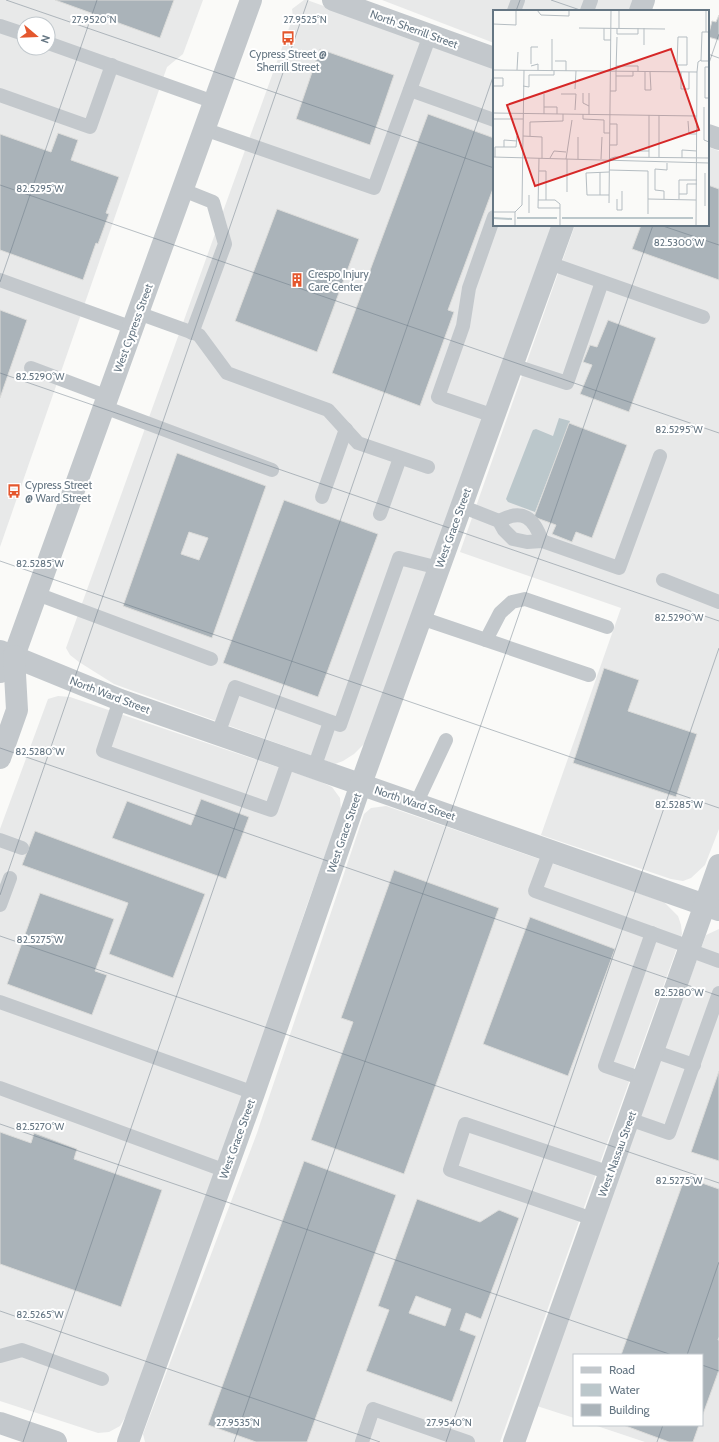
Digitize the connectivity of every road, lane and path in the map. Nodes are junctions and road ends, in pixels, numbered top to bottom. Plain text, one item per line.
1 (251, 0) edge
2 (333, 0) edge
3 (518, 0) edge
4 (591, 0) edge
5 (644, 0) edge
6 (361, 5) edge
7 (514, 10) edge
8 (587, 10) edge
9 (640, 10) edge
10 (0, 26) edge
11 (16, 31) edge
12 (430, 35) junction
13 (56, 46) edge
14 (493, 58) edge
15 (112, 65) junction
16 (410, 90) junction
17 (0, 95) edge
18 (214, 102) junction
19 (493, 120) edge
20 (204, 129) junction
21 (709, 135) edge
22 (719, 139) edge
23 (182, 190) junction
24 (493, 220) edge
25 (563, 226) edge
26 (549, 263) junction
27 (0, 280) edge
28 (602, 282) junction
29 (703, 317) dead end
30 (135, 320) junction
31 (192, 333) junction
32 (512, 365) junction
33 (31, 368) dead end
34 (106, 402) junction
35 (494, 416) junction
36 (346, 429) junction
37 (660, 456) dead end
38 (400, 458) junction
39 (428, 467) dead end
40 (272, 470) dead end
41 (322, 497) dead end
42 (461, 506) junction
43 (380, 514) dead end
44 (499, 521) junction
45 (542, 541) junction
46 (439, 568) junction
47 (663, 580) dead end
48 (37, 594) junction
49 (719, 602) edge
50 (421, 618) junction
51 (606, 627) dead end
52 (486, 640) junction
53 (211, 659) dead end
54 (5, 660) edge
55 (589, 675) dead end
56 (120, 700) junction
57 (330, 722) junction
58 (218, 734) junction
59 (446, 740) dead end
60 (0, 758) edge
61 (289, 759) junction
62 (314, 768) junction
63 (361, 784) junction
64 (416, 804) junction
65 (0, 840) edge
66 (22, 848) dead end
67 (550, 851) junction
68 (719, 865) edge
69 (10, 878) dead end
70 (0, 905) edge
71 (712, 907) edge
72 (652, 933) junction
73 (690, 948) junction
74 (719, 961) edge
75 (719, 993) edge
76 (0, 1002) edge
77 (653, 1051) junction
78 (694, 1065) junction
79 (643, 1079) junction
80 (0, 1088) edge
81 (254, 1093) junction
82 (629, 1119) junction
83 (226, 1170) junction
84 (610, 1173) junction
85 (594, 1219) junction
86 (0, 1356) edge
87 (102, 1379) dead end
88 (0, 1423) edge
89 (56, 1442) edge
90 (128, 1442) edge
91 (362, 1442) edge
92 (468, 1442) edge
93 (514, 1442) edge

1 - 18 street, West Cypress Street
2 - 6 street, North Sherrill Street
3 - 7 lane
4 - 8 lane
5 - 9 street
6 - 12 street, North Sherrill Street
10 - 11 lane
12 - 14 street, North Sherrill Street
12 - 16 lane
13 - 15 lane
15 - 17 lane
15 - 18 lane
16 - 19 lane
16 - 20 lane
18 - 20 street, West Cypress Street
20 - 23 street, West Cypress Street
21 - 22 street
23 - 30 street, West Cypress Street
23 - 31 lane
24 - 35 lane
25 - 26 street, West Grace Street
26 - 28 lane
26 - 32 street, West Grace Street
27 - 30 lane
28 - 29 lane
28 - 32 lane
30 - 31 lane
30 - 34 street, West Cypress Street
31 - 36 lane
32 - 35 street, West Grace Street
33 - 34 lane
34 - 40 lane
34 - 48 street, West Cypress Street
35 - 42 street, West Grace Street
36 - 38 lane
36 - 41 lane
37 - 45 lane
38 - 39 lane
38 - 43 lane
42 - 44 lane
42 - 46 street, West Grace Street
44 - 45 lane
44 - 45 lane
46 - 50 street, West Grace Street
46 - 57 lane
47 - 49 lane
48 - 53 lane
48 - 54 street, West Cypress Street
50 - 52 lane
50 - 63 street, West Grace Street
51 - 52 lane
52 - 55 lane
54 - 56 street, North Ward Street
54 - 60 street, West Cypress Street
56 - 58 street, North Ward Street
56 - 61 lane
57 - 58 lane
57 - 62 lane
58 - 61 street, North Ward Street
59 - 64 lane
61 - 62 street, North Ward Street
62 - 63 street, North Ward Street
63 - 64 street, North Ward Street
63 - 81 street, West Grace Street
64 - 67 street, North Ward Street
65 - 66 lane
67 - 71 street, North Ward Street
67 - 72 lane
68 - 71 street, West Nassau Street
69 - 70 lane
71 - 73 street, West Nassau Street
72 - 73 lane
72 - 79 lane
73 - 74 lane
73 - 77 street, West Nassau Street
75 - 78 lane
76 - 81 lane
77 - 78 lane
77 - 79 street, West Nassau Street
78 - 82 lane
79 - 82 street, West Nassau Street
80 - 83 lane
81 - 83 street, West Grace Street
82 - 84 street, West Nassau Street
83 - 90 street, West Grace Street
84 - 85 street, West Nassau Street
84 - 85 lane
85 - 93 street, West Nassau Street
86 - 87 lane
88 - 89 street
91 - 92 lane

